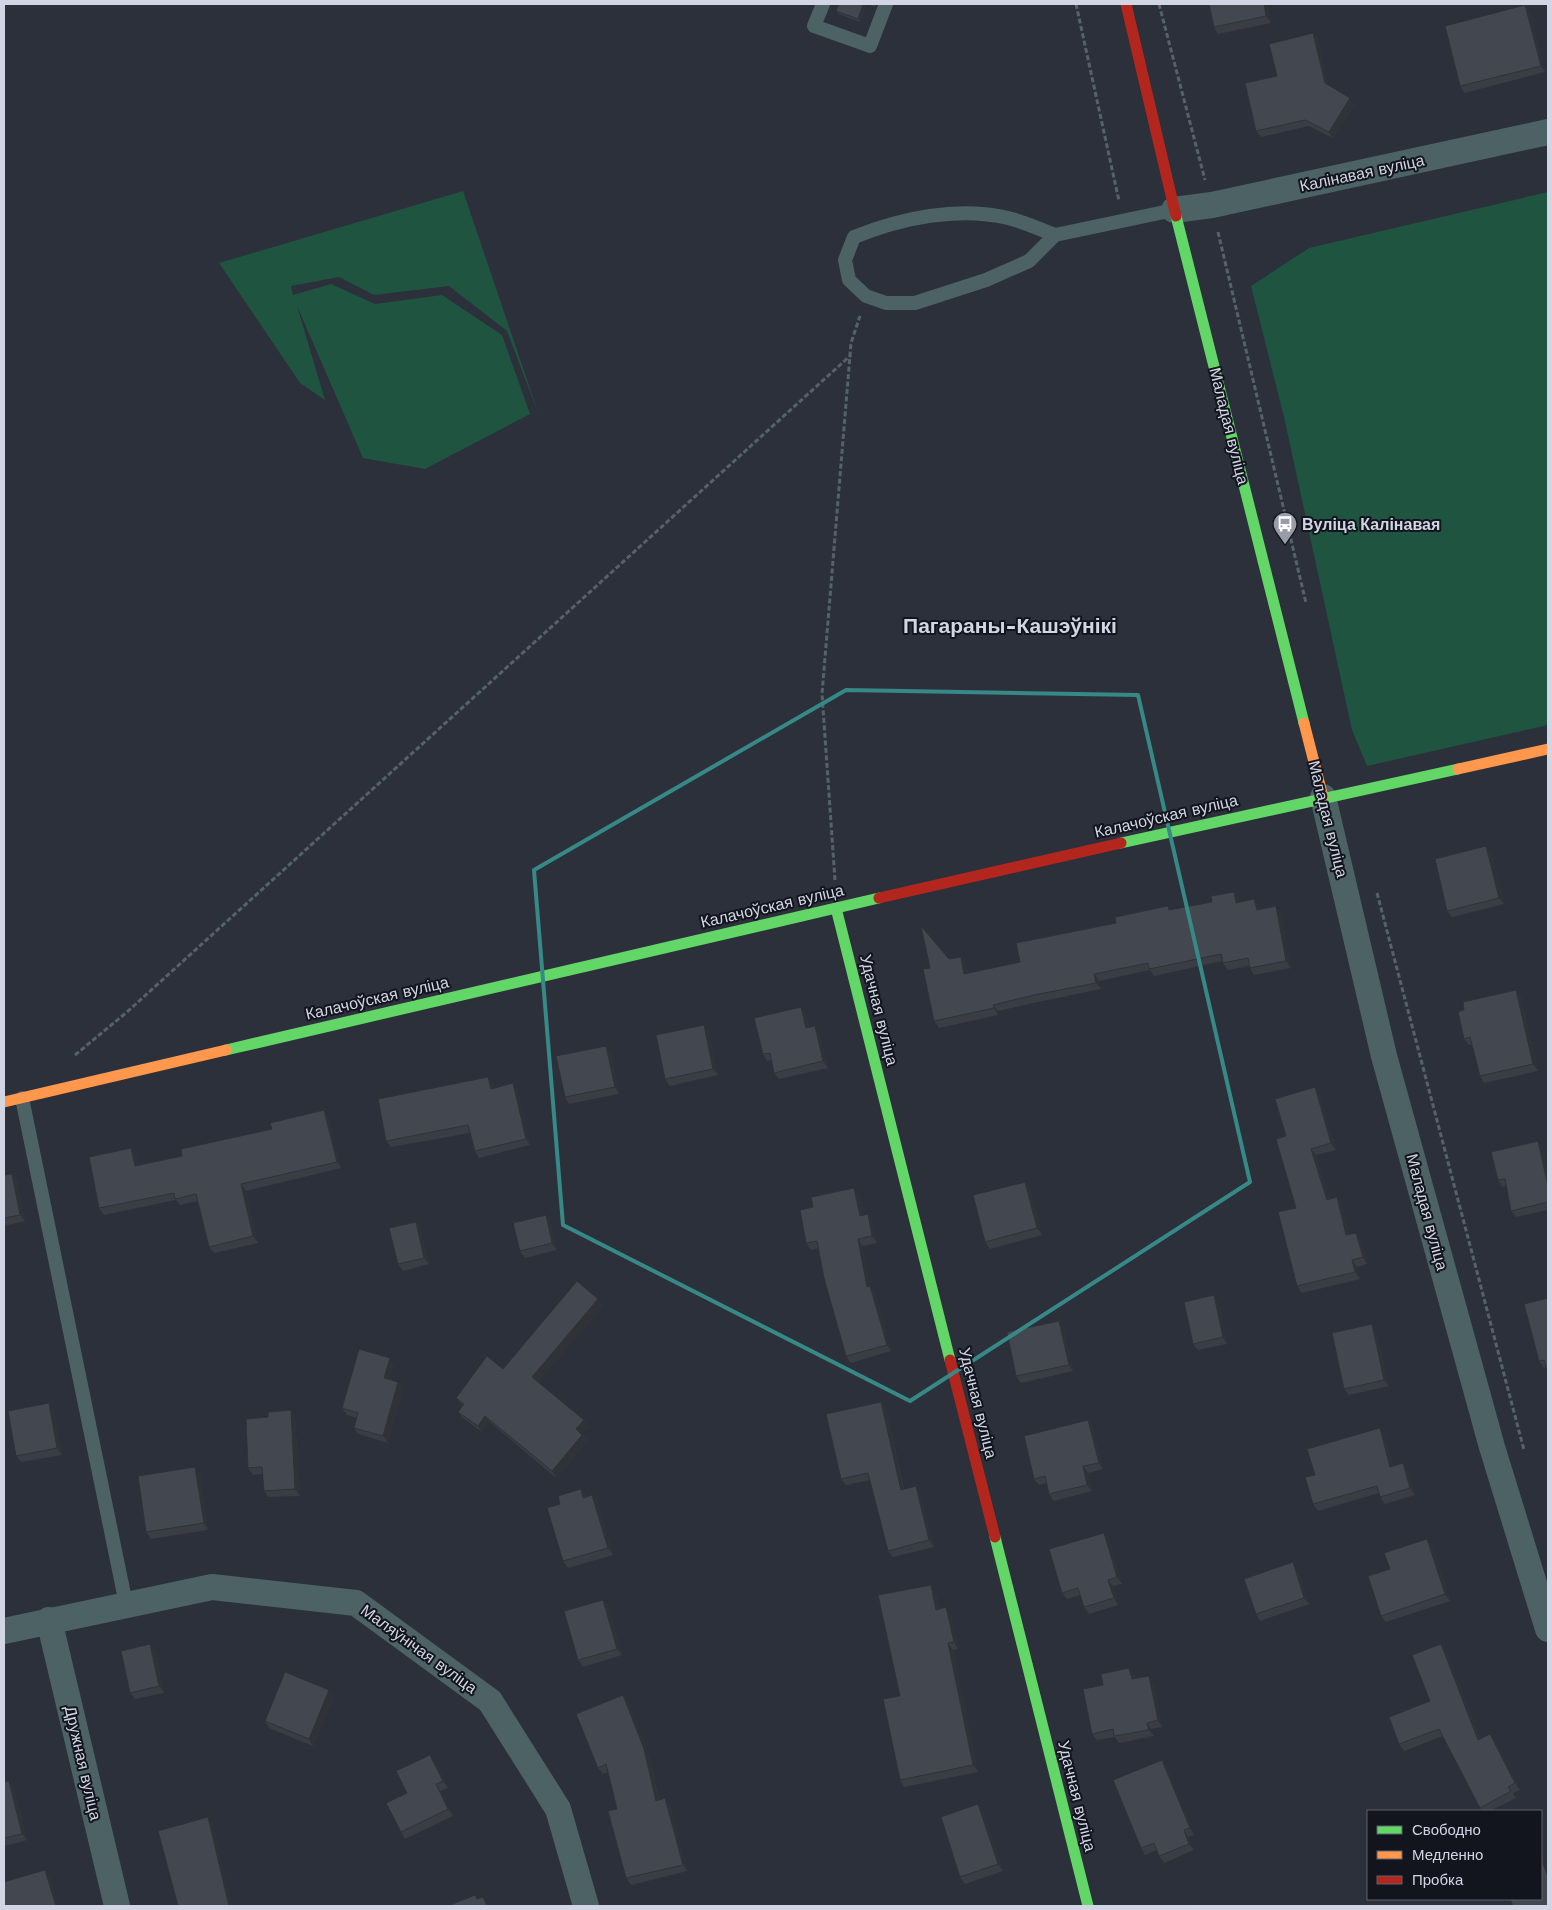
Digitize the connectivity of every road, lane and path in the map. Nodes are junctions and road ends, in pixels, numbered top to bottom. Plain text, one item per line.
1 (822, 4) edge
2 (886, 4) edge
3 (1076, 4) edge
4 (1126, 4) edge
5 (1548, 132) edge
6 (1174, 210) junction
7 (1124, 221) junction
8 (1055, 235) junction
9 (866, 296) junction
10 (851, 355) junction
11 (1548, 749) edge
12 (1323, 797) junction
13 (836, 908) junction
14 (67, 1061) dead end
15 (22, 1098) junction
16 (4, 1102) edge
17 (126, 1604) junction
18 (49, 1620) junction
19 (1548, 1629) edge
20 (4, 1631) edge
21 (117, 1906) edge
22 (586, 1906) edge
23 (1088, 1906) edge

1 - 2 lane
3 - 7 path
4 - 6 street, Маладая вуліца
5 - 6 street, Калінавая вуліца
6 - 7 lane
6 - 12 street, Маладая вуліца
7 - 8 lane
8 - 9 lane
8 - 9 lane
9 - 10 path
10 - 13 path
10 - 14 path
11 - 12 street, Калачоўская вуліца
12 - 13 street, Калачоўская вуліца
12 - 19 street, Маладая вуліца
13 - 15 street, Калачоўская вуліца
13 - 23 street, Удачная вуліца
15 - 16 street, Калачоўская вуліца
15 - 17 lane
17 - 18 street, Маляўнічая вуліца
17 - 22 street, Маляўнічая вуліца
18 - 20 street, Маляўнічая вуліца
18 - 21 street, Дружная вуліца

